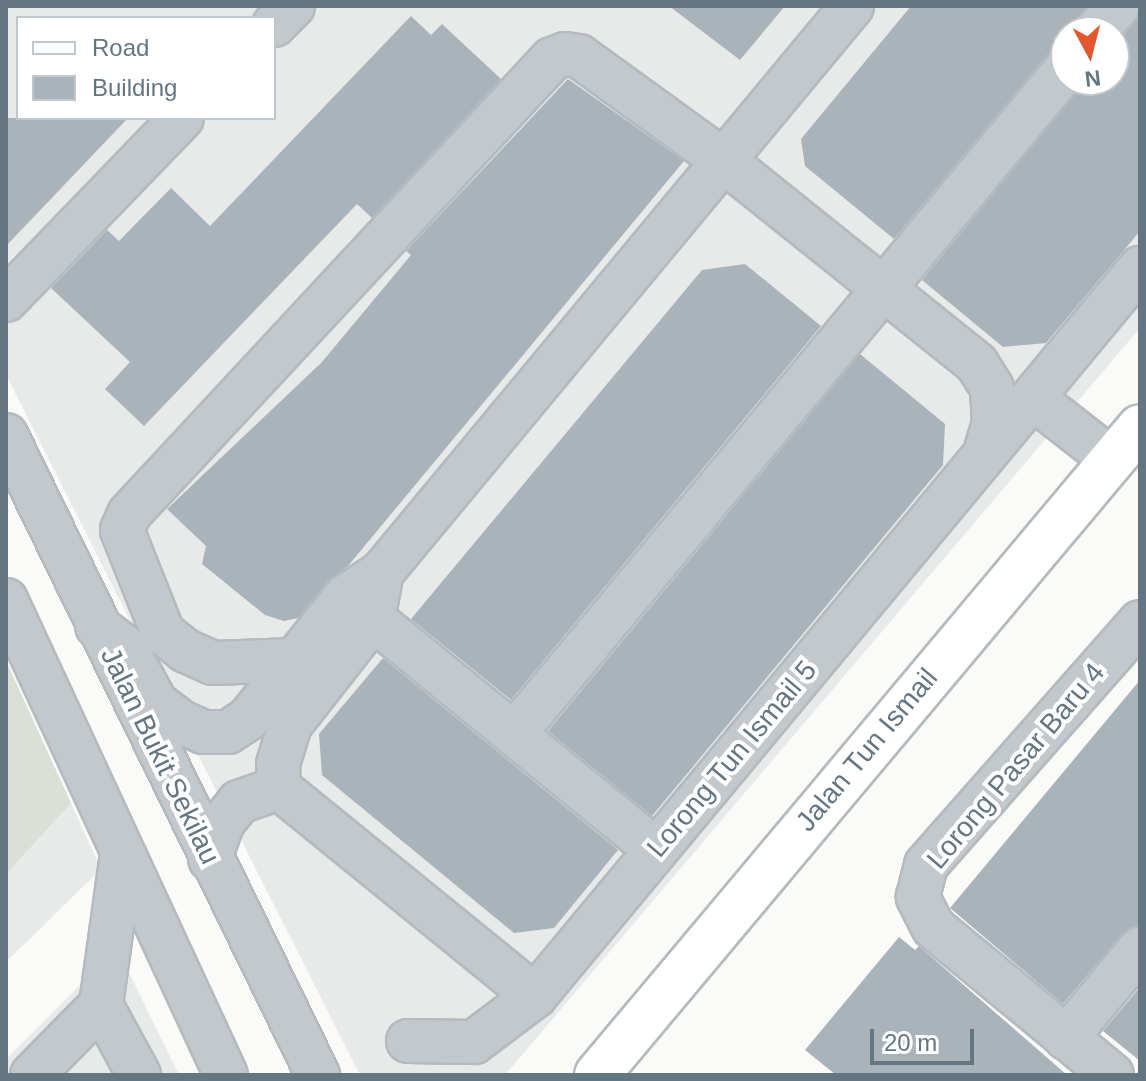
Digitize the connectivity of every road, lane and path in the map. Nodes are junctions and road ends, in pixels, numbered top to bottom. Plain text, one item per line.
1 (293, 6) edge
2 (852, 6) edge
3 (276, 23) edge
4 (1050, 88) edge
5 (180, 120) edge
6 (724, 161) junction
7 (1140, 268) edge
8 (885, 289) junction
9 (6, 300) edge
10 (1071, 353) junction
11 (977, 364) junction
12 (1034, 399) junction
13 (1140, 427) edge
14 (6, 435) edge
15 (984, 457) junction
16 (1117, 472) edge
17 (382, 572) junction
18 (6, 600) edge
19 (373, 619) junction
20 (1140, 622) edge
21 (97, 626) junction
22 (295, 660) junction
23 (514, 734) junction
24 (279, 788) junction
25 (656, 850) junction
26 (122, 853) junction
27 (210, 859) junction
28 (1140, 949) edge
29 (535, 996) junction
30 (101, 1005) junction
31 (1066, 1038) junction
32 (408, 1041) dead end
33 (32, 1075) edge
34 (139, 1075) edge
35 (226, 1075) edge
36 (318, 1075) edge
37 (597, 1075) edge
38 (1112, 1075) edge

1 - 3 street
2 - 6 street
4 - 8 street
5 - 9 street
6 - 8 street
6 - 17 street
6 - 22 street
7 - 10 street, Lorong Tun Ismail 5
8 - 11 street
8 - 23 street
10 - 11 street
10 - 12 street, Lorong Tun Ismail 5
11 - 15 street
12 - 15 street, Lorong Tun Ismail 5
12 - 16 street
13 - 16 main road, Jalan Tun Ismail
14 - 21 street, Jalan Bukit Sekilau
15 - 25 street, Lorong Tun Ismail 5
16 - 37 main road, Jalan Tun Ismail
17 - 19 street
17 - 22 street
18 - 26 street
19 - 23 street
19 - 24 street
20 - 31 street, Lorong Pasar Baru 4
21 - 22 street
21 - 27 street, Jalan Bukit Sekilau
23 - 25 street
24 - 27 street
24 - 29 street
25 - 29 street, Lorong Tun Ismail 5
26 - 30 street
26 - 35 street
27 - 36 street, Jalan Bukit Sekilau
28 - 31 street
29 - 32 street, Lorong Tun Ismail 5
30 - 33 street
30 - 34 street
31 - 38 street, Lorong Pasar Baru 4

